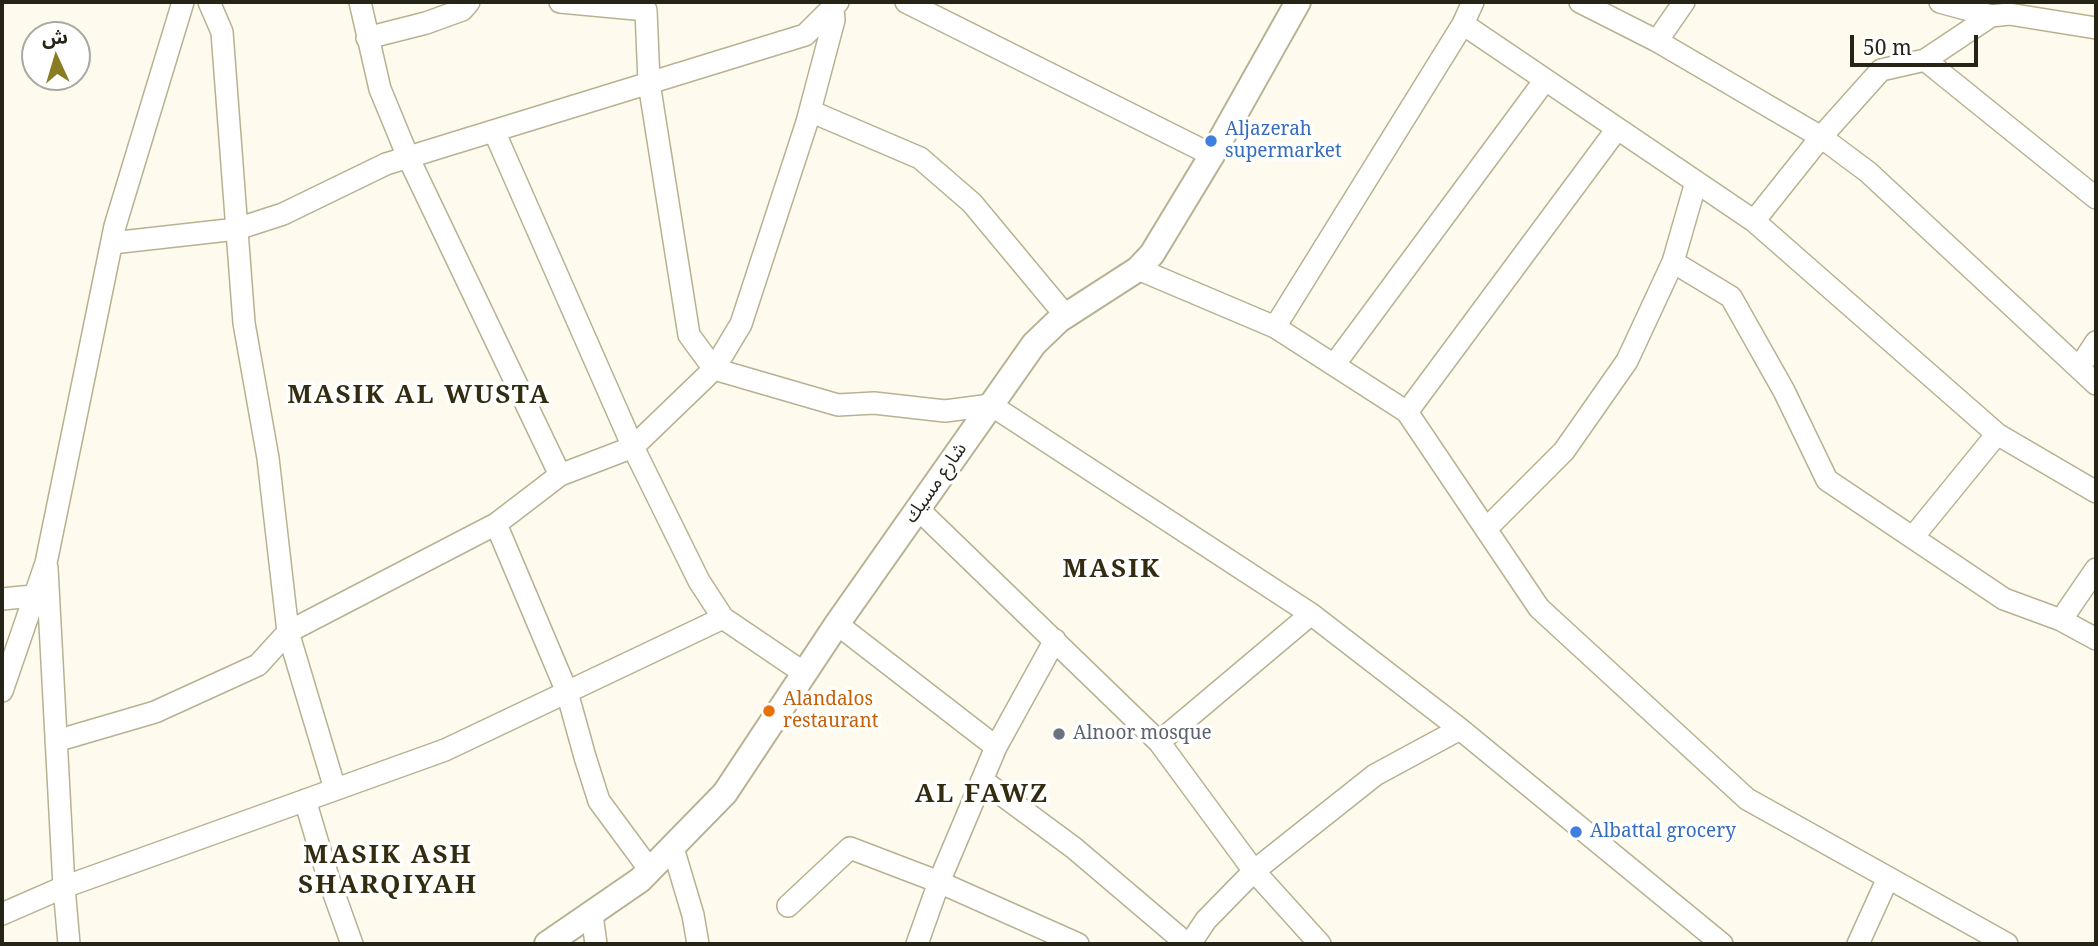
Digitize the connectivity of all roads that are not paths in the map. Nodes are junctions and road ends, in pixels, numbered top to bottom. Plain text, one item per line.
1 (184, 2) edge
2 (209, 2) edge
3 (360, 2) edge
4 (469, 2) edge
5 (560, 2) edge
6 (906, 2) edge
7 (1298, 2) edge
8 (1473, 2) edge
9 (1580, 2) edge
10 (1684, 2) edge
11 (1940, 2) edge
12 (835, 4) edge
13 (2006, 10) edge
14 (1462, 24) junction
15 (2096, 27) edge
16 (367, 38) junction
17 (1657, 41) junction
18 (1925, 60) junction
19 (1545, 80) junction
20 (649, 83) junction
21 (810, 111) junction
22 (1617, 129) junction
23 (494, 131) junction
24 (1821, 137) junction
25 (1212, 155) junction
26 (408, 157) junction
27 (1696, 182) junction
28 (2096, 198) edge
29 (1754, 221) junction
30 (237, 229) junction
31 (112, 243) junction
32 (1673, 262) junction
33 (1138, 268) junction
34 (1066, 316) junction
35 (1275, 327) junction
36 (2096, 342) edge
37 (1334, 365) junction
38 (2079, 368) junction
39 (713, 369) junction
40 (2096, 384) edge
41 (991, 405) junction
42 (1406, 412) junction
43 (1997, 434) junction
44 (633, 447) junction
45 (559, 475) junction
46 (2096, 492) edge
47 (918, 509) junction
48 (496, 524) junction
49 (1486, 529) junction
50 (1913, 537) junction
51 (47, 563) junction
52 (2096, 569) edge
53 (33, 596) junction
54 (2, 599) edge
55 (1311, 614) junction
56 (723, 618) junction
57 (2061, 620) junction
58 (837, 624) junction
59 (288, 632) junction
60 (2096, 639) edge
61 (1055, 640) junction
62 (804, 673) junction
63 (2, 691) edge
64 (567, 692) junction
65 (1460, 729) junction
66 (56, 741) junction
67 (1159, 742) junction
68 (996, 747) junction
69 (982, 780) junction
70 (335, 789) junction
71 (305, 800) junction
72 (673, 848) junction
73 (650, 870) junction
74 (1254, 871) junction
75 (1888, 878) junction
76 (939, 882) junction
77 (64, 887) junction
78 (788, 906) dead end
79 (2, 914) edge
80 (592, 915) junction
81 (69, 944) edge
82 (352, 944) edge
83 (547, 944) edge
84 (597, 944) edge
85 (698, 944) edge
86 (917, 944) edge
87 (1078, 944) edge
88 (1189, 944) edge
89 (1320, 944) edge
90 (1722, 944) edge
91 (1858, 944) edge
92 (2007, 944) edge

1 - 31 street
2 - 30 street
3 - 16 street
4 - 16 street
5 - 20 street
6 - 25 street
7 - 25 street, شارع مسيك
8 - 14 street
9 - 17 street
10 - 17 street
11 - 13 street
12 - 20 street
12 - 21 street
13 - 15 street
13 - 18 street
14 - 19 street
14 - 35 street
16 - 26 street
17 - 24 street
18 - 24 street
18 - 28 street
19 - 22 street
19 - 37 street
20 - 23 street
20 - 39 street
21 - 34 street
21 - 39 street
22 - 27 street
22 - 42 street
23 - 26 street
23 - 44 street
24 - 29 street
24 - 38 street
25 - 33 street, شارع مسيك
26 - 30 street
26 - 45 street
27 - 29 street
27 - 32 street
29 - 43 street
30 - 31 street
30 - 59 street
31 - 51 street
32 - 49 street
32 - 50 street
33 - 34 street, شارع مسيك
33 - 35 street
34 - 41 street, شارع مسيك
35 - 37 street
36 - 38 street
37 - 42 street
38 - 40 street
39 - 41 street
39 - 44 street
41 - 47 street, شارع مسيك
41 - 55 street
42 - 49 street
43 - 46 street
43 - 50 street
44 - 45 street
44 - 56 street
45 - 48 street
47 - 58 street, شارع مسيك
47 - 61 street
48 - 59 street
48 - 64 street
49 - 75 street
50 - 57 street
51 - 53 street
51 - 66 street
52 - 57 street
53 - 54 street
53 - 63 street
55 - 65 street
55 - 67 street
56 - 62 street
56 - 64 street
57 - 60 street
58 - 62 street, شارع مسيك
58 - 68 street
59 - 66 street
59 - 70 street
61 - 67 street
61 - 68 street
62 - 72 street, شارع مسيك
64 - 70 street
64 - 73 street
65 - 74 street
65 - 90 street
66 - 77 street
67 - 74 street
68 - 69 street
69 - 76 street
69 - 88 street
70 - 71 street
71 - 77 street
71 - 82 street
72 - 73 street, شارع مسيك
72 - 85 street
73 - 80 street, شارع مسيك
74 - 88 street
74 - 89 street
75 - 91 street
75 - 92 street
76 - 78 street
76 - 86 street
76 - 87 street
77 - 79 street
77 - 81 street
80 - 83 street, شارع مسيك
80 - 84 street

